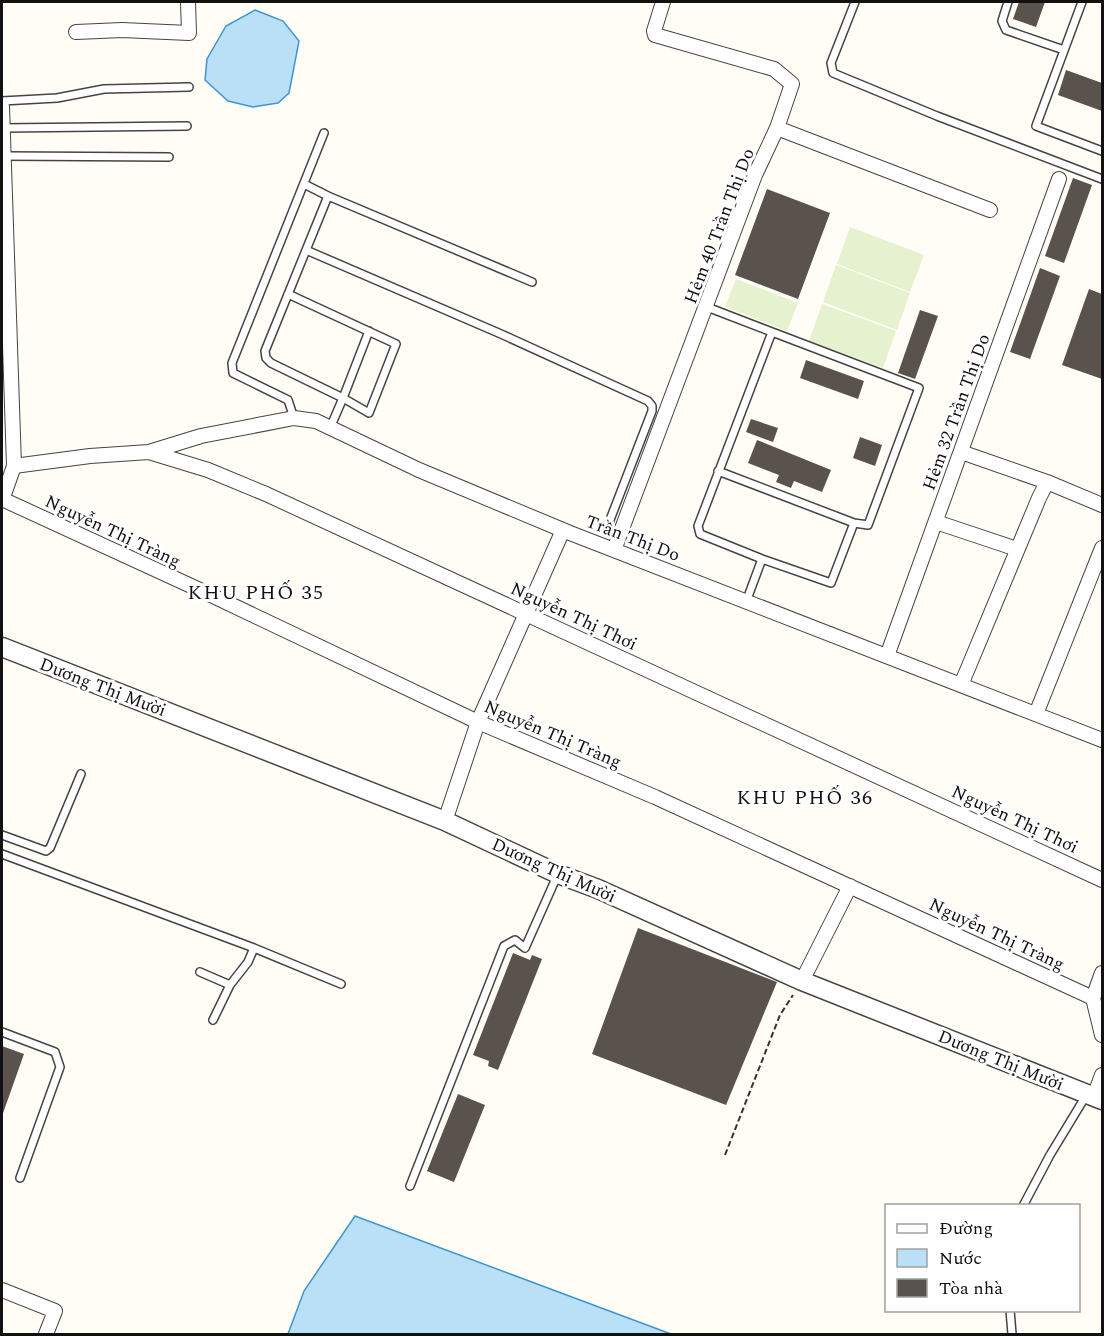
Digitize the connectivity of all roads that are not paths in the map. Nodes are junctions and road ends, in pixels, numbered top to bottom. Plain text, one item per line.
1 (188, 2) edge
2 (663, 2) edge
3 (855, 2) edge
4 (1008, 2) edge
5 (1082, 2) edge
6 (76, 32) dead end
7 (1064, 50) junction
8 (189, 87) dead end
9 (2, 101) edge
10 (2, 106) edge
11 (187, 126) dead end
12 (3, 128) edge
13 (777, 128) junction
14 (324, 133) dead end
15 (1102, 151) edge
16 (4, 156) junction
17 (169, 157) dead end
18 (1059, 179) dead end
19 (1102, 179) edge
20 (304, 184) junction
21 (328, 196) junction
22 (990, 210) dead end
23 (306, 250) junction
24 (532, 282) dead end
25 (288, 294) junction
26 (707, 307) junction
27 (369, 331) junction
28 (772, 332) junction
29 (343, 398) junction
30 (294, 418) junction
31 (330, 428) junction
32 (149, 452) junction
33 (961, 452) junction
34 (14, 466) junction
35 (718, 471) junction
36 (1047, 483) junction
37 (2, 500) edge
38 (1102, 505) edge
39 (936, 522) junction
40 (854, 523) junction
41 (609, 525) dead end
42 (562, 530) junction
43 (1102, 548) edge
44 (1017, 549) junction
45 (614, 550) junction
46 (762, 559) junction
47 (746, 602) junction
48 (525, 614) junction
49 (2, 647) edge
50 (887, 656) junction
51 (961, 685) junction
52 (1036, 714) junction
53 (478, 722) junction
54 (1102, 740) edge
55 (81, 774) dead end
56 (445, 821) junction
57 (2, 835) edge
58 (2, 854) edge
59 (558, 874) junction
60 (1102, 880) edge
61 (850, 886) junction
62 (254, 948) junction
63 (200, 972) dead end
64 (1102, 973) edge
65 (802, 981) junction
66 (341, 984) dead end
67 (230, 985) junction
68 (1097, 1005) edge
69 (213, 1020) dead end
70 (2, 1032) edge
71 (1102, 1035) edge
72 (1102, 1075) edge
73 (1095, 1097) edge
74 (20, 1178) dead end
75 (410, 1186) dead end
76 (1024, 1204) edge
77 (2, 1290) edge
78 (1010, 1312) edge
79 (46, 1335) edge
80 (1012, 1335) edge

1 - 6 street
2 - 13 street, Hẻm 40 Trần Thị Do
3 - 19 lane
4 - 7 lane
5 - 7 lane
7 - 15 lane
8 - 9 lane
10 - 12 street
11 - 12 lane
12 - 16 street
13 - 22 street
13 - 26 street, Hẻm 40 Trần Thị Do
14 - 20 lane
16 - 17 lane
16 - 34 street
18 - 33 street, Hẻm 32 Trần Thị Do
20 - 21 lane
20 - 30 lane
21 - 23 lane
21 - 24 lane
23 - 25 lane
23 - 41 lane
25 - 27 lane
25 - 29 lane
26 - 28 lane
26 - 45 street, Hẻm 40 Trần Thị Do
27 - 29 lane
27 - 29 lane
28 - 35 lane
28 - 40 lane
29 - 31 lane
30 - 31 street, Trần Thị Do
30 - 32 street, Trần Thị Do
31 - 42 street, Trần Thị Do
32 - 34 street, Nguyễn Thị Thơi
32 - 48 street, Nguyễn Thị Thơi
33 - 36 street
33 - 39 street, Hẻm 32 Trần Thị Do
34 - 37 street
35 - 40 lane
35 - 46 lane
36 - 38 street
36 - 44 street
37 - 53 street, Nguyễn Thị Tràng
39 - 44 street
39 - 50 street, Hẻm 32 Trần Thị Do
40 - 46 lane
42 - 45 street, Trần Thị Do
42 - 48 street
43 - 52 street
44 - 51 street
45 - 47 street, Trần Thị Do
46 - 47 lane
47 - 50 street, Trần Thị Do
48 - 53 street
48 - 60 street, Nguyễn Thị Thơi
49 - 56 street, Dương Thị Mười
50 - 51 street, Trần Thị Do
51 - 52 street, Trần Thị Do
52 - 54 street, Trần Thị Do
53 - 56 street
53 - 61 street, Nguyễn Thị Tràng
55 - 57 lane
56 - 59 street, Dương Thị Mười
58 - 62 lane
59 - 65 street, Dương Thị Mười
59 - 75 lane
61 - 65 street
61 - 68 street, Nguyễn Thị Tràng
62 - 66 lane
62 - 67 lane
63 - 67 lane
64 - 68 street
65 - 73 street, Dương Thị Mười
67 - 69 lane
68 - 71 street
70 - 74 lane
72 - 73 street
73 - 76 lane
77 - 79 street
78 - 80 lane

